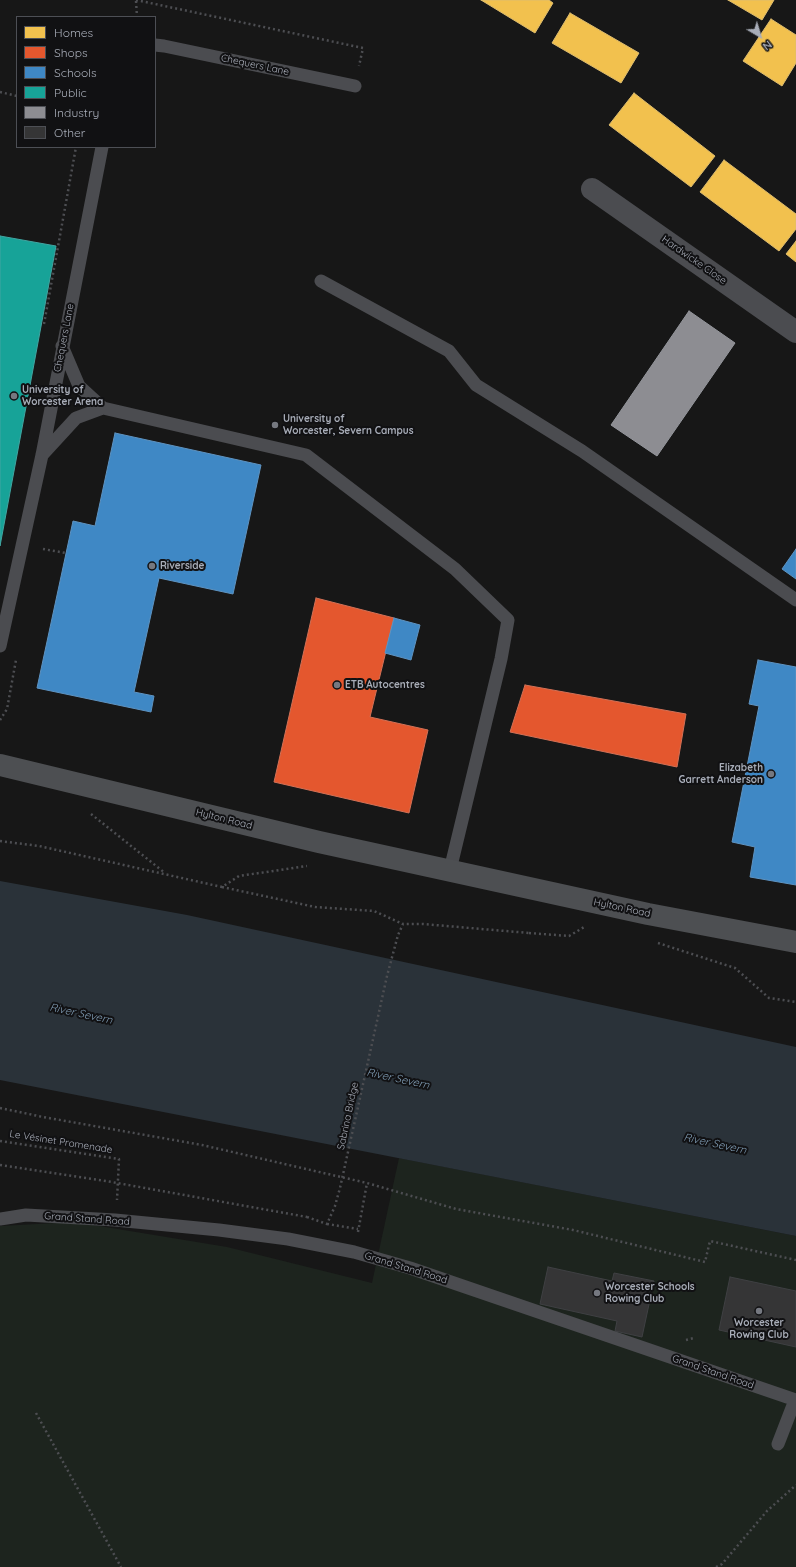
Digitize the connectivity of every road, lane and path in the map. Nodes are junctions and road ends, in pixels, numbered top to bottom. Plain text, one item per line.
1 (136, 0) edge
2 (137, 16) edge
3 (156, 46) edge
4 (355, 86) joint
5 (0, 92) edge
6 (16, 96) edge
7 (76, 148) edge
8 (102, 148) edge
9 (592, 189) dead end
10 (321, 281) dead end
11 (43, 331) dead end
12 (796, 332) edge
13 (64, 340) junction
14 (103, 408) junction
15 (42, 455) junction
16 (796, 600) edge
17 (0, 646) edge
18 (0, 765) edge
19 (87, 785) junction
20 (0, 840) edge
21 (313, 866) dead end
22 (450, 870) junction
23 (166, 874) junction
24 (222, 887) junction
25 (403, 924) junction
26 (588, 925) dead end
27 (652, 941) dead end
28 (796, 942) edge
29 (796, 1002) edge
30 (0, 1108) edge
31 (0, 1141) edge
32 (0, 1165) edge
33 (118, 1183) junction
34 (367, 1183) junction
35 (0, 1219) edge
36 (328, 1224) junction
37 (796, 1260) edge
38 (796, 1400) edge
39 (36, 1413) dead end
40 (778, 1444) dead end
41 (796, 1485) edge
42 (121, 1567) edge
43 (716, 1567) edge

1 - 2 path
1 - 4 path
3 - 4 lane, Chequers Lane
5 - 6 path
7 - 11 path
8 - 13 lane, Chequers Lane
9 - 12 street, Hardwicke Close
10 - 16 lane
13 - 14 lane
13 - 15 lane, Chequers Lane
14 - 15 lane
14 - 22 lane
15 - 17 lane, Chequers Lane
18 - 19 main road, Hylton Road
19 - 22 main road, Hylton Road
19 - 23 path
20 - 23 path
21 - 24 path
22 - 28 main road, Hylton Road
23 - 24 path
24 - 25 path
25 - 26 path, bridge
25 - 36 path, Sabrina Bridge, bridge
27 - 29 path
30 - 34 path
31 - 33 path, Le Vésinet Promenade
32 - 33 path
33 - 36 path, bridge
34 - 36 path
34 - 37 path
35 - 38 lane, Grand Stand Road
38 - 40 lane
39 - 42 path
41 - 43 path

